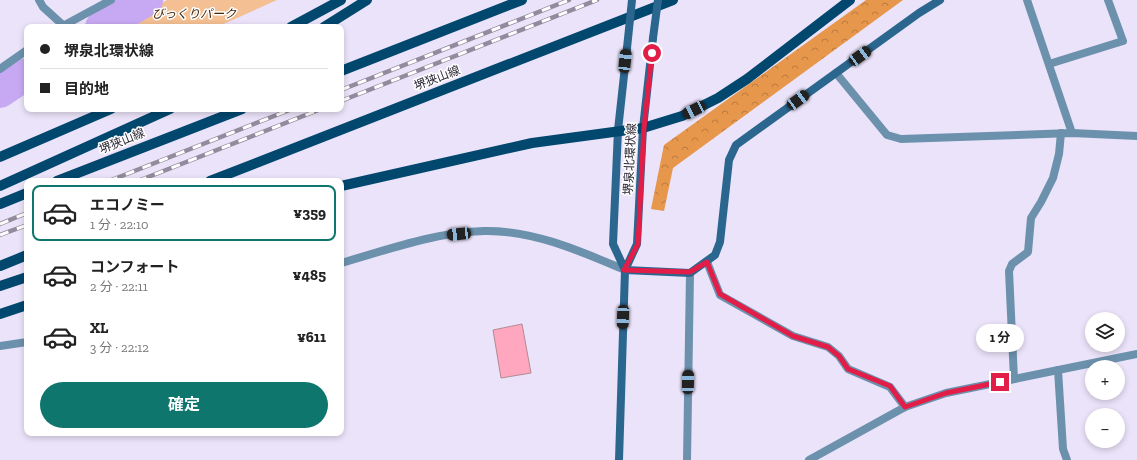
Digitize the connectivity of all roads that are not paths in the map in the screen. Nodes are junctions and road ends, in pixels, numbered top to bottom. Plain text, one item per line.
1 (39, 0) edge
2 (111, 0) edge
3 (341, 0) edge
4 (367, 0) edge
5 (522, 0) edge
6 (632, 0) edge
7 (658, 0) edge
8 (673, 0) edge
9 (850, 0) edge
10 (940, 0) edge
11 (1027, 0) edge
12 (1108, 0) edge
13 (61, 24) edge
14 (67, 24) edge
15 (297, 24) edge
16 (329, 24) edge
17 (24, 52) edge
18 (1049, 64) junction
19 (0, 69) edge
20 (344, 70) edge
21 (836, 73) junction
22 (104, 112) edge
23 (163, 112) edge
24 (234, 112) edge
25 (644, 128) junction
26 (618, 130) junction
27 (1061, 133) junction
28 (1072, 133) junction
29 (1137, 136) edge
30 (0, 157) edge
31 (66, 178) edge
32 (218, 178) edge
33 (344, 185) edge
34 (0, 186) edge
35 (24, 194) edge
36 (0, 204) edge
37 (24, 256) edge
38 (344, 262) edge
39 (707, 262) junction
40 (0, 266) edge
41 (624, 270) junction
42 (690, 272) junction
43 (24, 278) edge
44 (0, 286) edge
45 (24, 306) edge
46 (0, 314) edge
47 (24, 342) edge
48 (0, 346) edge
49 (1137, 354) edge
50 (1058, 370) junction
51 (1014, 380) junction
52 (905, 407) junction
53 (619, 460) edge
54 (687, 460) edge
55 (809, 460) edge
56 (1067, 460) edge

1 - 13 street
2 - 14 street
3 - 15 main road
4 - 16 main road
5 - 20 main road
6 - 26 main road, 堺泉北環状線, bridge
7 - 25 main road, 堺泉北環状線, bridge
8 - 32 main road, 堺狭山線
9 - 25 main road
10 - 21 main road
11 - 18 street
12 - 18 street
17 - 19 street
18 - 28 street
21 - 27 street
21 - 39 main road
22 - 30 main road
23 - 34 main road
24 - 31 main road, 堺狭山線
25 - 26 main road
25 - 41 main road, 堺泉北環状線
26 - 33 main road
26 - 41 main road, 堺泉北環状線
27 - 28 street
27 - 51 street
28 - 29 street
35 - 36 main road
37 - 40 main road
38 - 41 street
39 - 42 main road
39 - 52 street
41 - 42 main road
41 - 53 main road, 堺泉北環状線
42 - 54 street
43 - 44 main road
45 - 46 main road
47 - 48 street
49 - 50 street
50 - 51 street
50 - 56 street
51 - 52 street
52 - 55 street

